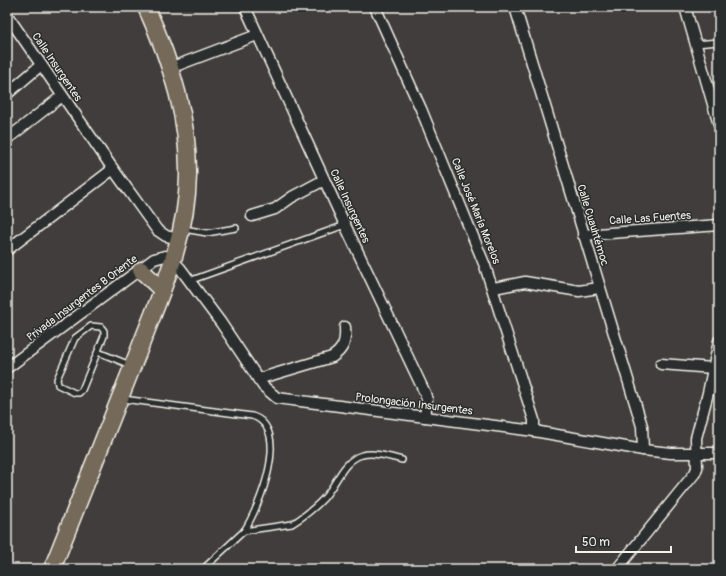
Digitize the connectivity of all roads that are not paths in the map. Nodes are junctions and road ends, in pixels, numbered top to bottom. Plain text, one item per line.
1 (146, 7) edge
2 (245, 7) edge
3 (375, 7) edge
4 (515, 7) edge
5 (685, 7) edge
6 (7, 15) edge
7 (257, 36) junction
8 (719, 42) edge
9 (695, 44) junction
10 (40, 65) junction
11 (170, 68) junction
12 (7, 94) edge
13 (62, 96) junction
14 (719, 125) edge
15 (7, 139) edge
16 (113, 169) junction
17 (324, 180) junction
18 (252, 216) dead end
19 (345, 226) junction
20 (719, 226) edge
21 (236, 228) dead end
22 (180, 234) junction
23 (583, 235) junction
24 (7, 250) edge
25 (174, 262) junction
26 (141, 270) junction
27 (189, 281) junction
28 (494, 288) junction
29 (599, 288) junction
30 (162, 290) junction
31 (345, 327) dead end
32 (719, 341) edge
33 (98, 352) junction
34 (661, 364) dead end
35 (133, 366) junction
36 (7, 368) edge
37 (712, 368) junction
38 (258, 379) junction
39 (714, 386) edge
40 (120, 399) junction
41 (425, 417) junction
42 (534, 431) junction
43 (643, 450) junction
44 (696, 453) junction
45 (719, 453) edge
46 (402, 460) dead end
47 (244, 531) junction
48 (52, 569) edge
49 (203, 569) edge
50 (617, 569) edge

1 - 11 main road
2 - 7 street, Calle Insurgentes
3 - 28 street, Calle José María Morelos
4 - 23 street, Calle Cuauhtémoc
5 - 9 street
6 - 10 street, Calle Insurgentes
7 - 11 street
7 - 17 street, Calle Insurgentes
8 - 9 lane
9 - 14 street
10 - 12 street
10 - 13 street, Calle Insurgentes
11 - 22 main road
13 - 15 street
13 - 16 street, Calle Insurgentes
16 - 22 street, Calle Insurgentes
16 - 24 street
17 - 18 street
17 - 19 street, Calle Insurgentes
19 - 27 lane
19 - 41 street, Calle Insurgentes
20 - 23 street, Calle Las Fuentes
21 - 22 lane
22 - 25 main road
23 - 29 street, Calle Cuauhtémoc
25 - 26 street, Privada Insurgentes B Oriente
25 - 27 street, Prolongación Insurgentes
25 - 30 main road
26 - 30 main road
26 - 36 street, Privada Insurgentes B Oriente
27 - 38 street, Prolongación Insurgentes
28 - 29 street
28 - 42 street, Calle José María Morelos
29 - 43 street, Calle Cuauhtémoc
30 - 35 main road
31 - 38 street
32 - 37 street
33 - 33 lane
33 - 35 lane
34 - 37 street
35 - 40 main road
37 - 39 street
38 - 41 street, Prolongación Insurgentes
39 - 44 street
40 - 47 lane
40 - 48 main road
41 - 42 street, Prolongación Insurgentes
42 - 43 street, Prolongación Insurgentes
43 - 44 street, Prolongación Insurgentes
44 - 45 street, Prolongación Insurgentes
44 - 50 street
46 - 47 lane
47 - 49 lane

